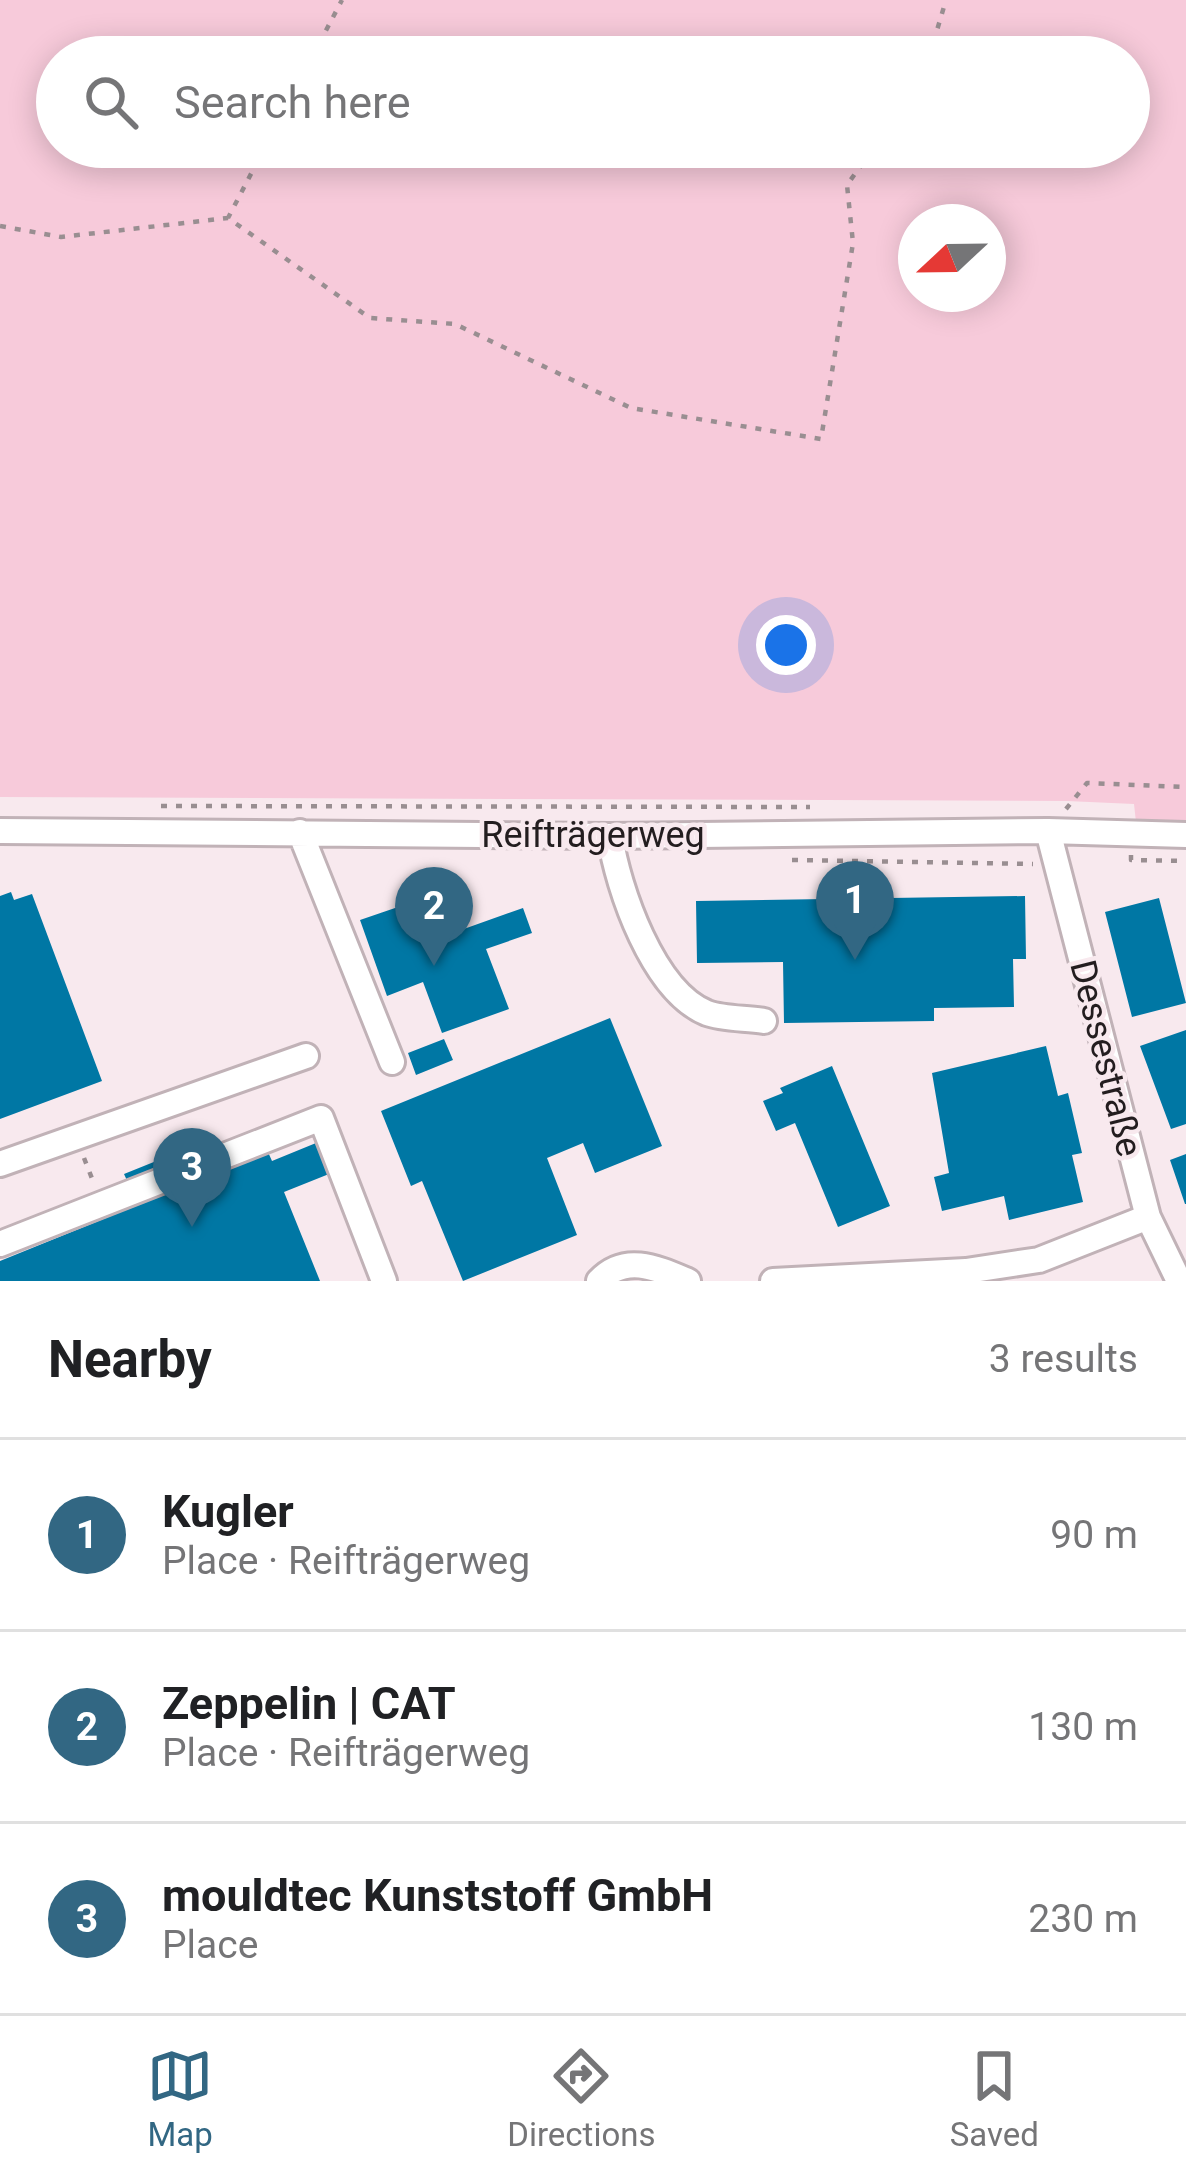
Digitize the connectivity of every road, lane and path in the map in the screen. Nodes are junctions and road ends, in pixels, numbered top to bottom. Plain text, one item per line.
1 (342, 0) edge
2 (946, 0) edge
3 (324, 36) edge
4 (935, 36) edge
5 (255, 168) edge
6 (859, 168) edge
7 (228, 218) junction
8 (0, 226) edge
9 (1186, 787) edge
10 (148, 806) dead end
11 (1068, 806) junction
12 (820, 807) dead end
13 (1048, 819) junction
14 (0, 831) edge
15 (300, 832) junction
16 (1186, 835) edge
17 (610, 836) junction
18 (764, 1021) dead end
19 (306, 1056) dead end
20 (392, 1062) dead end
21 (75, 1136) junction
22 (0, 1164) edge
23 (102, 1204) junction
24 (1148, 1217) junction
25 (0, 1244) edge
26 (384, 1281) edge
27 (599, 1281) edge
28 (688, 1281) edge
29 (773, 1281) edge
30 (1179, 1281) edge

1 - 3 path
2 - 4 path
5 - 7 path
6 - 7 path
7 - 8 path
9 - 11 path
10 - 12 path
11 - 13 path
11 - 13 path
13 - 16 street, Reifträgerweg
13 - 17 street, Reifträgerweg
13 - 24 street, Dessestraße
14 - 15 street, Reifträgerweg
15 - 17 street, Reifträgerweg
15 - 20 street
17 - 18 street
19 - 21 street
21 - 22 street
21 - 23 path
23 - 25 street
23 - 26 street
24 - 29 street
24 - 30 street, Dessestraße
27 - 28 street

